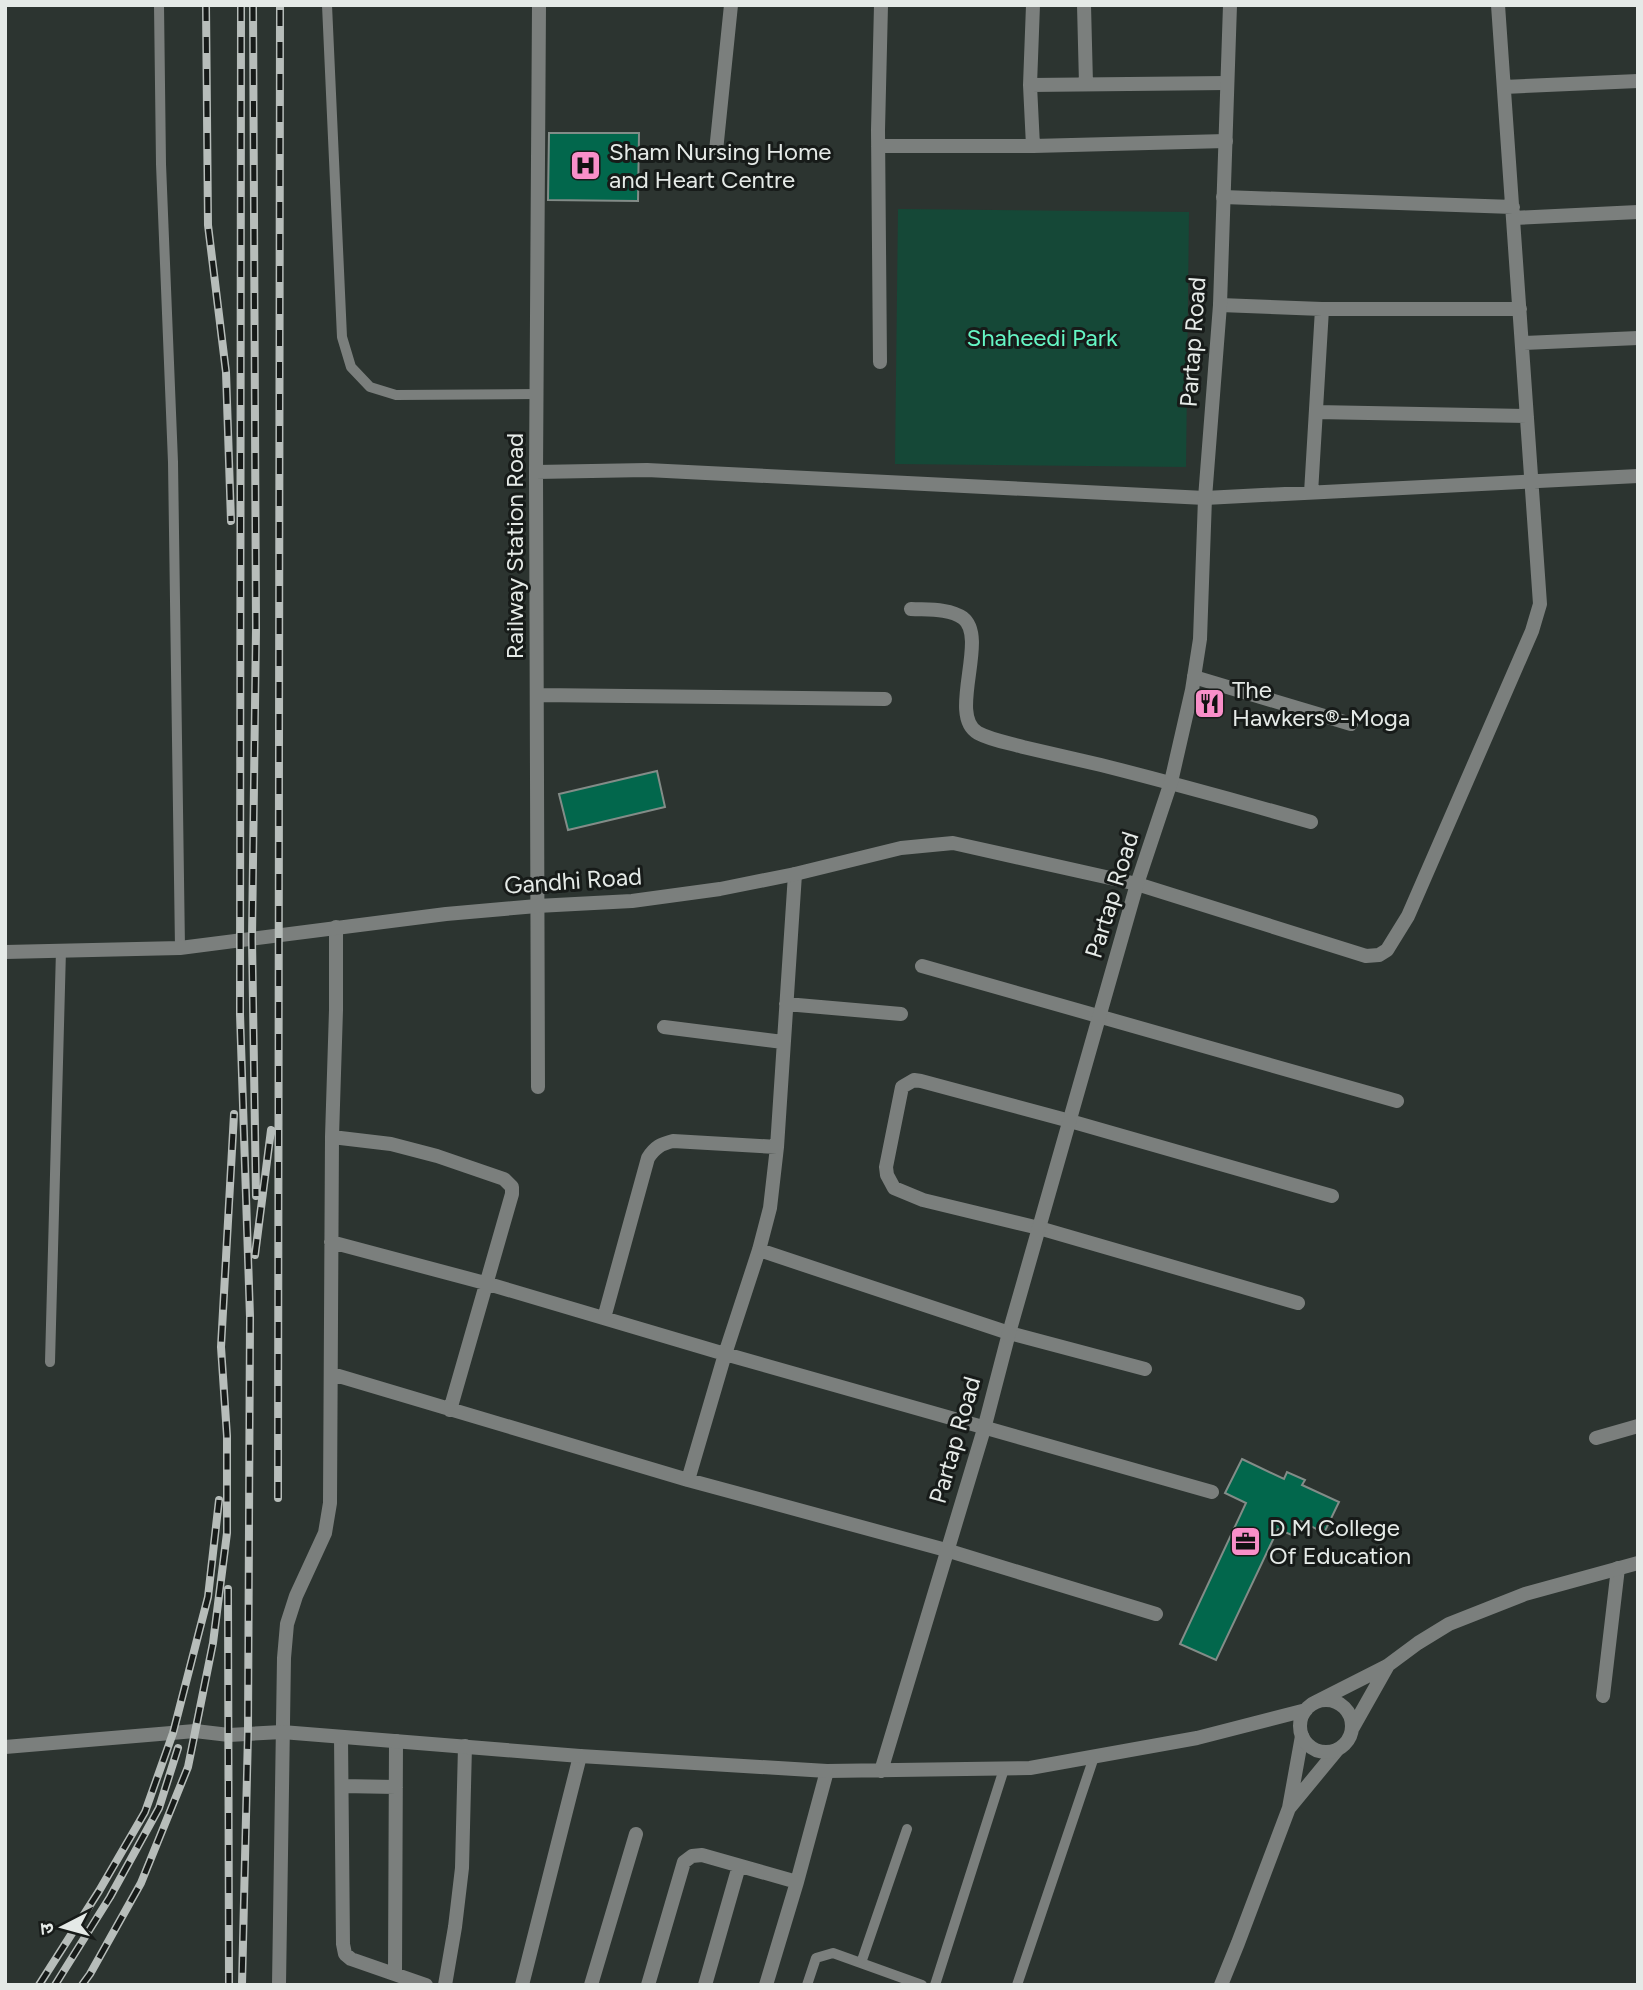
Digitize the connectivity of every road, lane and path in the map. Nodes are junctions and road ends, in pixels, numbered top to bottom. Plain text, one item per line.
1 (159, 5) edge
2 (327, 5) edge
3 (540, 5) edge
4 (731, 5) edge
5 (881, 5) edge
6 (1033, 5) edge
7 (1084, 5) edge
8 (1230, 5) edge
9 (1499, 5) edge
10 (1638, 81) edge
11 (1227, 83) junction
12 (1031, 85) junction
13 (1086, 85) junction
14 (1504, 88) junction
15 (1226, 141) junction
16 (878, 146) junction
17 (1032, 146) junction
18 (716, 151) dead end
19 (1223, 197) junction
20 (1638, 212) edge
21 (1513, 213) junction
22 (1220, 305) junction
23 (1322, 309) junction
24 (1520, 309) junction
25 (1638, 338) edge
26 (1523, 343) junction
27 (880, 362) dead end
28 (537, 394) junction
29 (1316, 412) junction
30 (1527, 416) junction
31 (536, 472) junction
32 (1638, 476) edge
33 (1532, 482) junction
34 (1311, 493) junction
35 (1205, 498) junction
36 (911, 609) dead end
37 (1194, 677) junction
38 (538, 695) junction
39 (885, 699) dead end
40 (1351, 724) dead end
41 (1171, 782) junction
42 (1311, 822) dead end
43 (795, 874) junction
44 (1137, 884) junction
45 (537, 906) junction
46 (336, 927) junction
47 (180, 948) junction
48 (61, 950) junction
49 (5, 952) edge
50 (922, 966) dead end
51 (786, 1004) junction
52 (901, 1014) dead end
53 (1099, 1017) junction
54 (664, 1027) dead end
55 (783, 1042) junction
56 (538, 1087) dead end
57 (1397, 1101) dead end
58 (1070, 1121) junction
59 (332, 1137) junction
60 (777, 1147) junction
61 (1332, 1196) dead end
62 (1039, 1228) junction
63 (331, 1242) junction
64 (760, 1250) junction
65 (485, 1283) junction
66 (1298, 1303) dead end
67 (604, 1318) junction
68 (1009, 1333) junction
69 (725, 1354) junction
70 (50, 1362) dead end
71 (1145, 1369) dead end
72 (332, 1374) junction
73 (450, 1410) junction
74 (1638, 1426) edge
75 (984, 1429) junction
76 (1596, 1438) dead end
77 (688, 1480) junction
78 (1212, 1492) dead end
79 (946, 1550) junction
80 (1638, 1563) edge
81 (1618, 1568) junction
82 (1156, 1614) dead end
83 (1387, 1665) junction
84 (1603, 1696) dead end
85 (1311, 1706) junction
86 (1352, 1729) junction
87 (282, 1732) junction
88 (1303, 1736) junction
89 (341, 1737) junction
90 (396, 1741) junction
91 (465, 1746) junction
92 (5, 1747) edge
93 (1337, 1750) junction
94 (580, 1756) junction
95 (1094, 1758) junction
96 (1004, 1769) junction
97 (827, 1771) junction
98 (881, 1771) junction
99 (342, 1786) junction
100 (396, 1787) junction
101 (1289, 1808) junction
102 (907, 1829) dead end
103 (636, 1834) dead end
104 (739, 1866) junction
105 (797, 1882) junction
106 (861, 1963) junction
107 (395, 1974) junction
108 (279, 1985) edge
109 (426, 1985) edge
110 (445, 1985) edge
111 (522, 1985) edge
112 (591, 1985) edge
113 (648, 1985) edge
114 (705, 1985) edge
115 (766, 1985) edge
116 (807, 1985) edge
117 (922, 1985) edge
118 (934, 1985) edge
119 (1017, 1985) edge
120 (1221, 1985) edge

1 - 47 lane
2 - 28 lane
3 - 28 street, Railway Station Road
4 - 18 street
5 - 16 street
6 - 12 street
7 - 13 street
8 - 11 street, Partap Road
9 - 14 street
10 - 14 street
11 - 13 street
11 - 15 street, Partap Road
12 - 13 street
12 - 17 street
14 - 21 street
15 - 17 street
15 - 19 street, Partap Road
16 - 17 street
16 - 27 street
19 - 21 street
19 - 22 street, Partap Road
20 - 21 street
21 - 24 street
22 - 23 street
22 - 35 street, Partap Road
23 - 24 street
23 - 29 street
24 - 26 street
25 - 26 street
26 - 30 street
28 - 31 street, Railway Station Road
29 - 30 street
29 - 34 street
30 - 33 street
31 - 35 street
31 - 38 street, Railway Station Road
32 - 33 street
33 - 34 street
33 - 44 street, Gandhi Road
34 - 35 street
35 - 37 street, Partap Road
36 - 41 street
37 - 40 street
37 - 41 street, Partap Road
38 - 39 street
38 - 45 street, Railway Station Road
41 - 42 street
41 - 44 street, Partap Road
43 - 44 street, Gandhi Road
43 - 45 street, Gandhi Road
43 - 51 street
44 - 53 street, Partap Road
45 - 46 street, Gandhi Road
45 - 56 street, Railway Station Road
46 - 47 street, Gandhi Road
46 - 59 street
47 - 48 street, Gandhi Road
48 - 49 street, Gandhi Road
48 - 70 lane
50 - 53 street
51 - 52 street
51 - 55 street
53 - 57 street
53 - 58 street, Partap Road
54 - 55 street
55 - 60 street
58 - 61 street
58 - 62 street, Partap Road
58 - 62 street
59 - 63 street
59 - 65 street
60 - 64 street
60 - 67 street
62 - 66 street
62 - 68 street, Partap Road
63 - 65 street
63 - 72 street
64 - 68 street
64 - 69 street
65 - 67 street
65 - 73 street
67 - 69 street
68 - 71 street
68 - 75 street, Partap Road
69 - 75 street
69 - 77 street
72 - 73 street
72 - 87 street
73 - 77 street
74 - 76 street
75 - 78 street
75 - 79 street, Partap Road
77 - 79 street
79 - 82 street
79 - 98 street, Partap Road
80 - 81 street
81 - 83 street
81 - 84 street
83 - 85 street
83 - 86 street
85 - 86 street
85 - 88 street
85 - 95 street
86 - 93 street
87 - 89 street
87 - 92 street
87 - 108 street
88 - 93 street
88 - 101 street
89 - 90 street
89 - 99 street
90 - 91 street
90 - 100 street
91 - 94 street
91 - 110 street
93 - 101 street
94 - 97 street
94 - 111 street
95 - 96 street
95 - 119 lane
96 - 98 street
96 - 118 lane
97 - 98 street
97 - 105 street
99 - 100 street
99 - 107 street
100 - 107 street
101 - 120 street
102 - 106 lane
103 - 112 street
104 - 105 street
104 - 113 street
104 - 114 street
105 - 115 street
106 - 116 lane
106 - 117 lane
107 - 109 street

